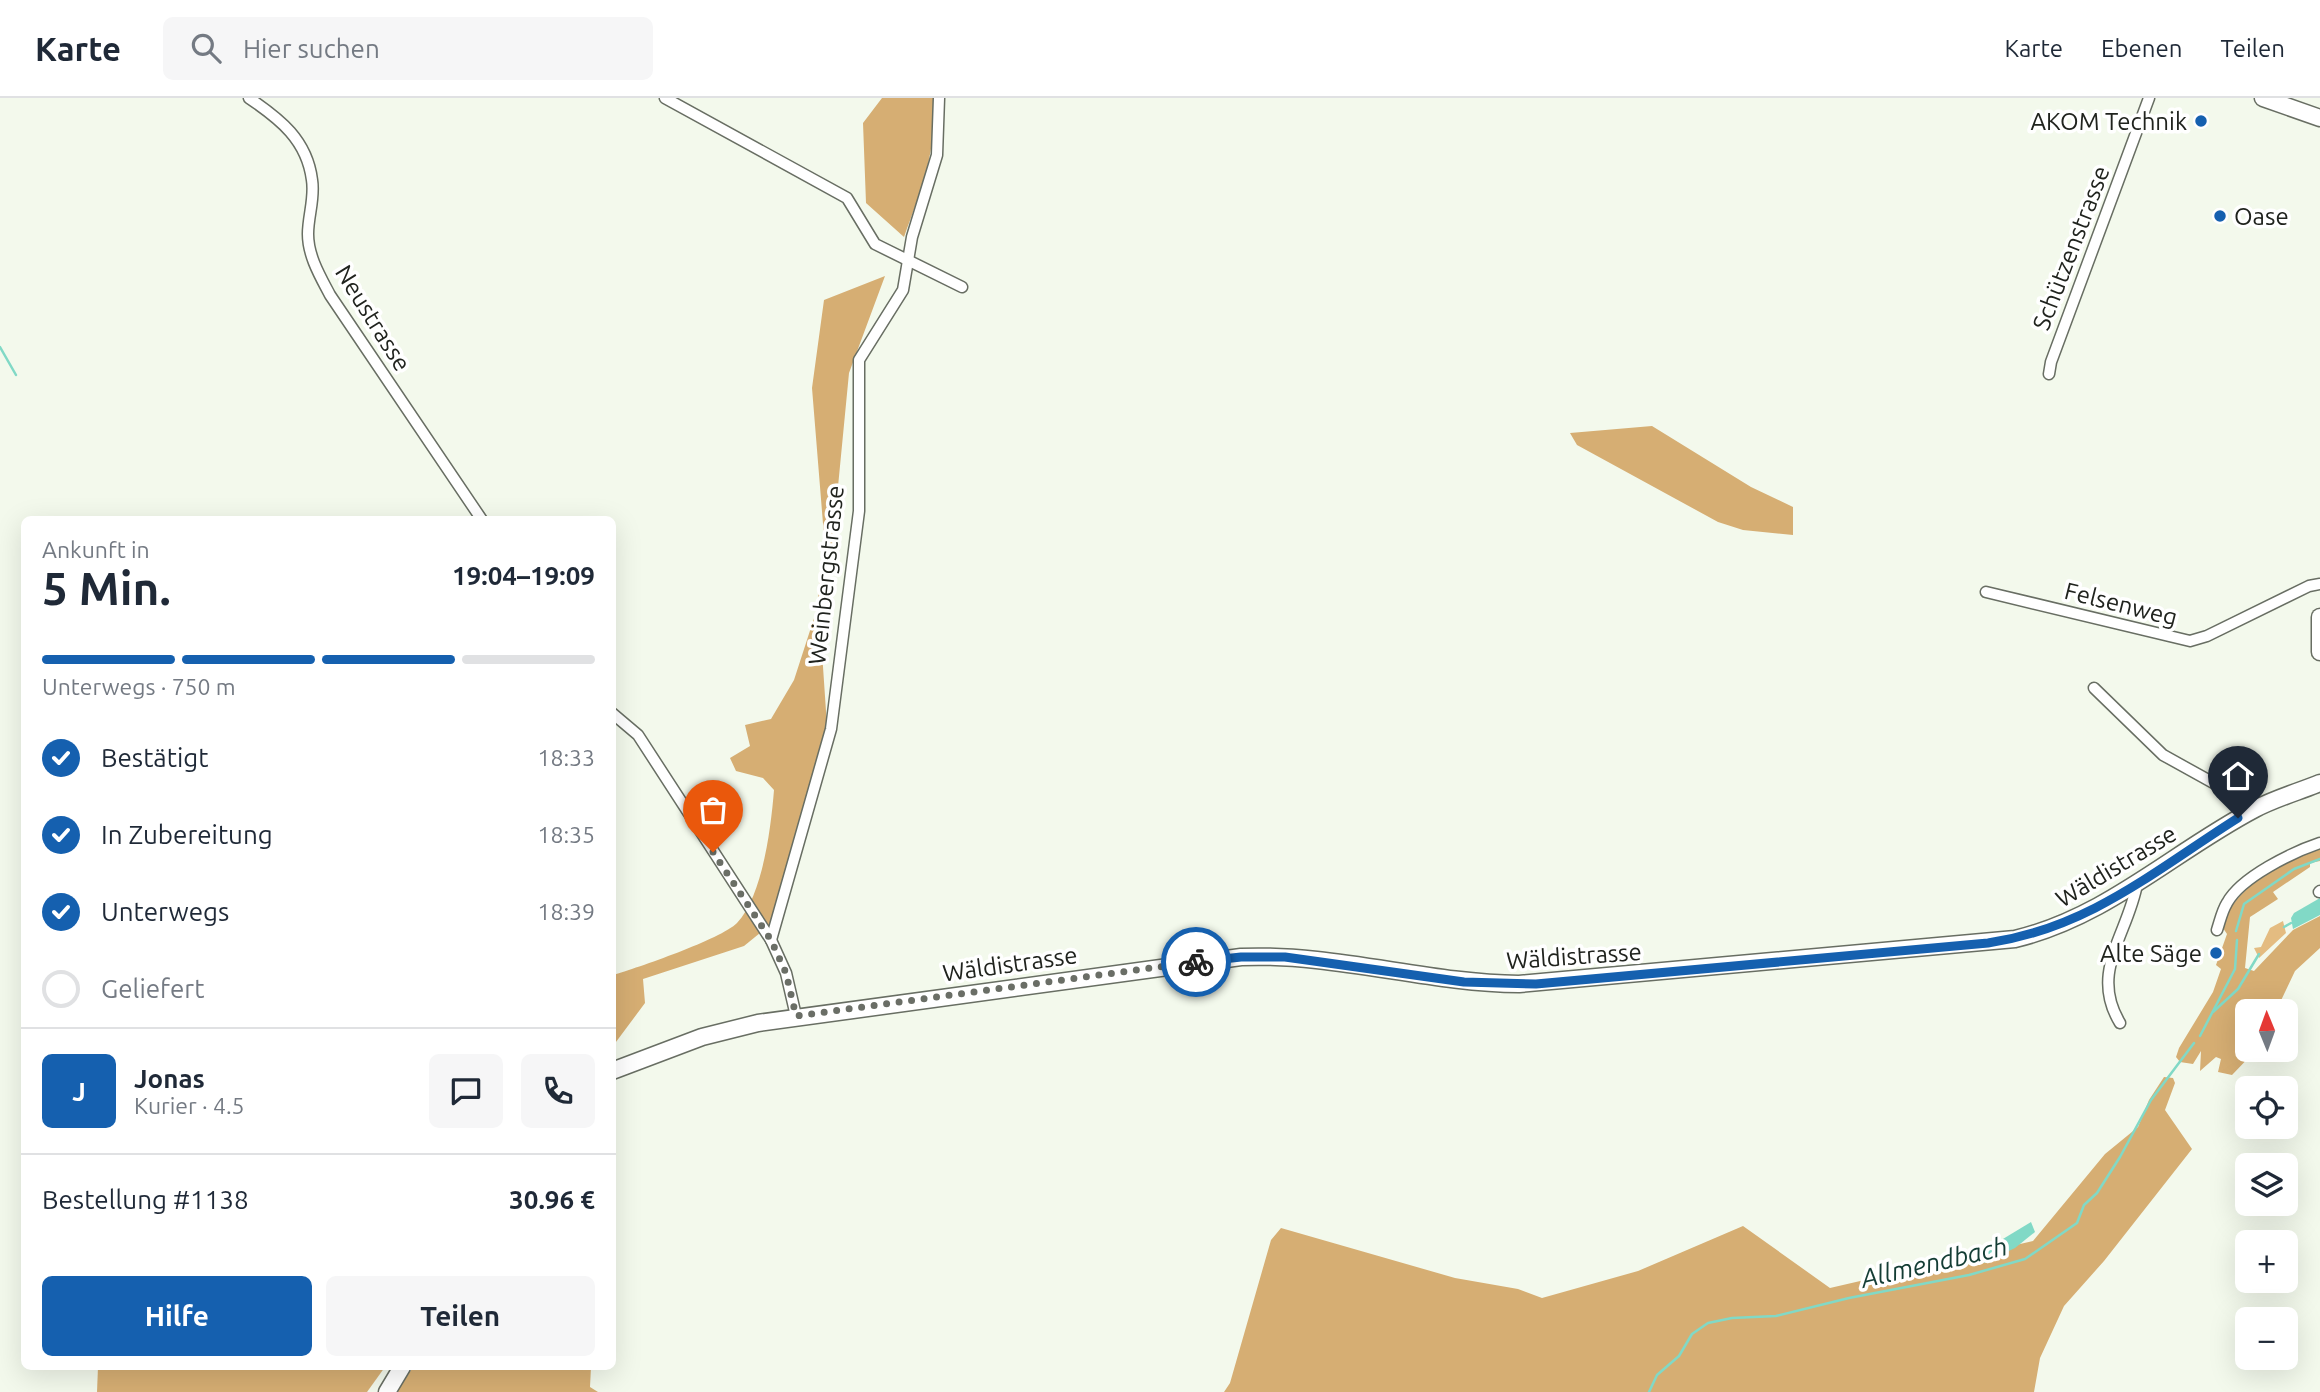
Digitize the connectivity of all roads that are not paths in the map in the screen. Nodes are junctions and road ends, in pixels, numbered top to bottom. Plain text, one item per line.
1 (248, 98) edge
2 (665, 98) edge
3 (939, 98) edge
4 (2149, 98) edge
5 (2263, 98) edge
6 (2320, 118) edge
7 (908, 261) junction
8 (962, 287) dead end
9 (2049, 374) dead end
10 (479, 516) edge
11 (2320, 584) edge
12 (1986, 592) dead end
13 (2320, 617) edge
14 (2320, 652) edge
15 (2094, 688) dead end
16 (616, 716) edge
17 (2320, 783) edge
18 (2257, 807) junction
19 (2320, 843) edge
20 (2137, 884) junction
21 (2217, 930) dead end
22 (768, 936) junction
23 (796, 1016) junction
24 (2120, 1023) dead end
25 (616, 1070) edge
26 (400, 1370) edge
27 (387, 1392) edge

1 - 10 street, Neustrasse
2 - 7 street
3 - 7 street, Weinbergstrasse
4 - 9 street, Schützenstrasse
5 - 6 main road
7 - 8 street
7 - 22 street, Weinbergstrasse
11 - 12 street, Felsenweg
13 - 14 main road
15 - 18 street
16 - 22 street
17 - 18 main road, Wäldistrasse
18 - 20 main road, Wäldistrasse
19 - 21 street
20 - 23 main road, Wäldistrasse
20 - 24 street
22 - 23 street
23 - 25 main road, Wäldistrasse
26 - 27 main road

